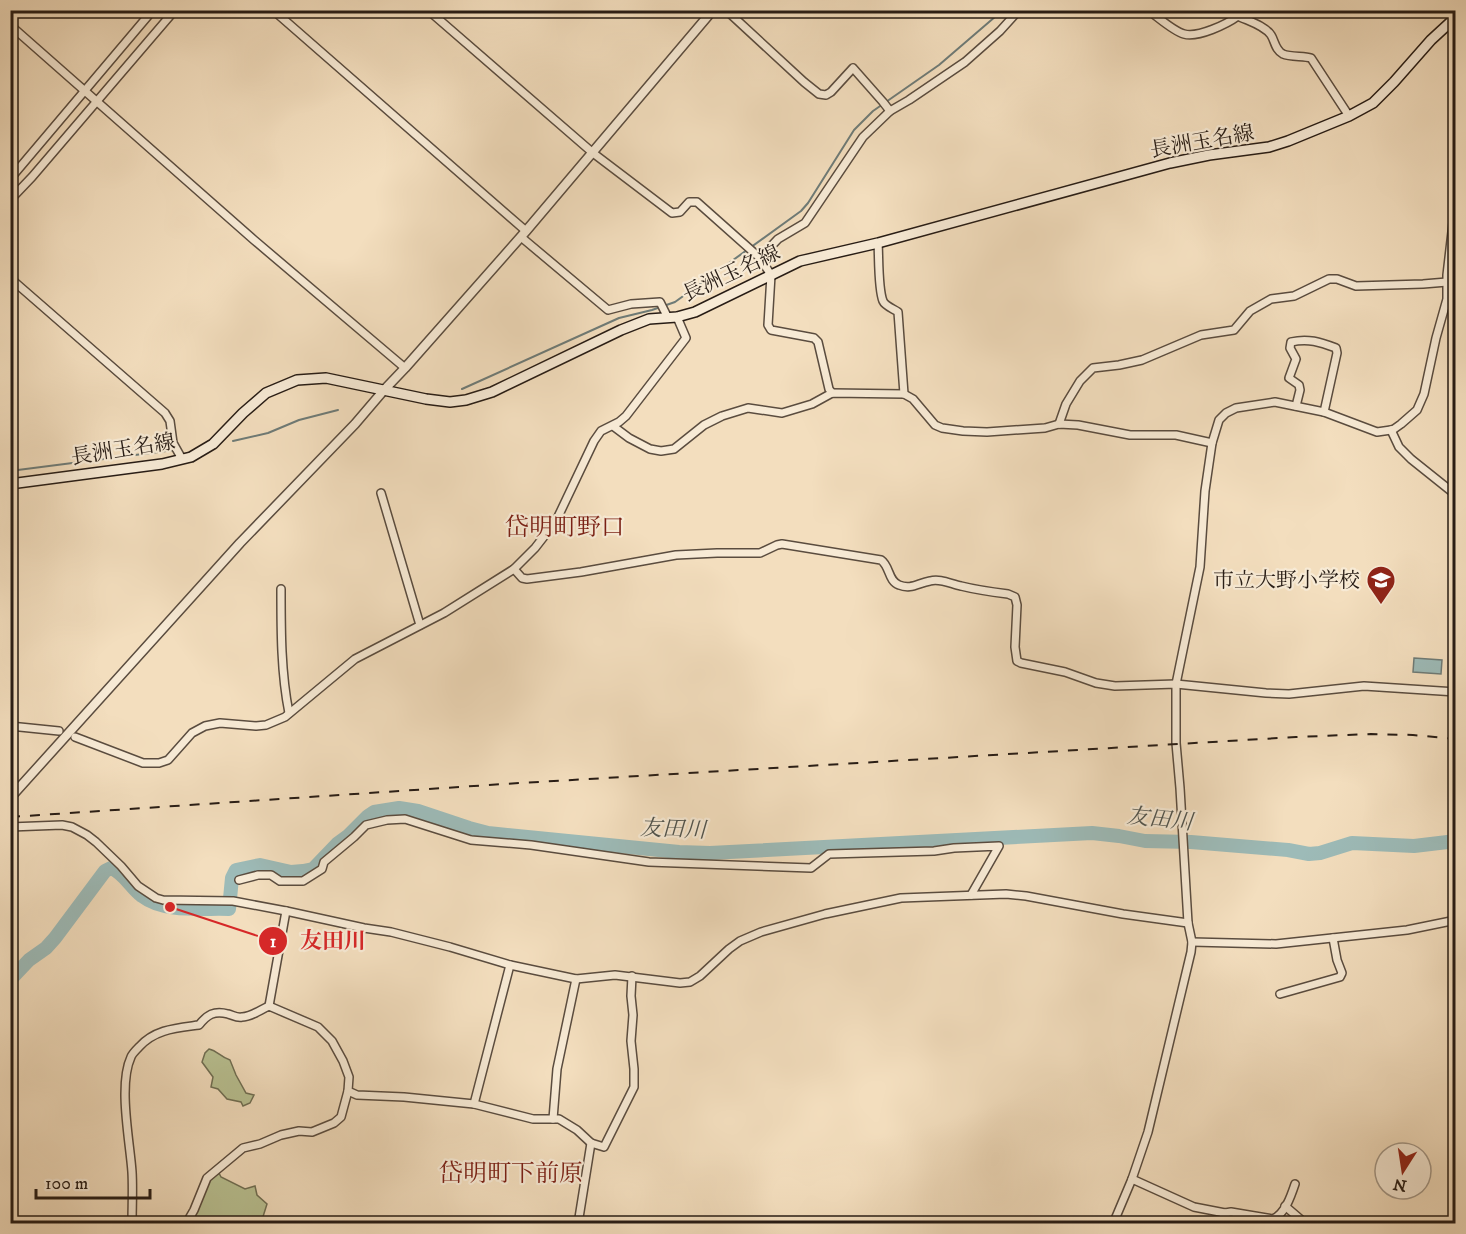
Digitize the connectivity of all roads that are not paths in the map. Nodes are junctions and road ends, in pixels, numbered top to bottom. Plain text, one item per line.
1 (153, 10) edge
2 (175, 10) edge
3 (273, 10) edge
4 (428, 10) edge
5 (713, 10) edge
6 (726, 10) edge
7 (1019, 10) edge
8 (1148, 10) edge
9 (1238, 13) edge
10 (1455, 17) edge
11 (10, 25) edge
12 (85, 90) junction
13 (98, 101) junction
14 (886, 106) junction
15 (1349, 116) junction
16 (1455, 140) edge
17 (1455, 152) edge
18 (593, 153) junction
19 (10, 178) edge
20 (10, 200) edge
21 (523, 234) junction
22 (878, 243) junction
23 (760, 258) junction
24 (771, 275) junction
25 (10, 278) edge
26 (1447, 282) junction
27 (668, 312) junction
28 (405, 368) junction
29 (384, 390) junction
30 (832, 393) junction
31 (904, 394) junction
32 (1296, 406) junction
33 (1324, 412) junction
34 (1059, 424) junction
35 (613, 426) junction
36 (1390, 430) junction
37 (1212, 443) junction
38 (182, 459) junction
39 (10, 484) edge
40 (381, 493) dead end
41 (1455, 495) edge
42 (514, 569) junction
43 (281, 589) dead end
44 (420, 625) junction
45 (1176, 684) junction
46 (1455, 692) edge
47 (289, 713) junction
48 (10, 726) edge
49 (59, 731) dead end
50 (75, 736) dead end
51 (10, 798) edge
52 (10, 827) edge
53 (239, 880) dead end
54 (971, 896) junction
55 (286, 911) junction
56 (1455, 920) edge
57 (1188, 923) junction
58 (1333, 938) junction
59 (1192, 942) junction
60 (510, 965) junction
61 (632, 976) junction
62 (576, 980) junction
63 (1280, 994) dead end
64 (269, 1006) junction
65 (348, 1091) junction
66 (474, 1104) junction
67 (554, 1119) junction
68 (591, 1143) junction
69 (1132, 1179) junction
70 (1295, 1184) dead end
71 (1285, 1206) junction
72 (1225, 1214) junction
73 (132, 1224) edge
74 (186, 1224) edge
75 (578, 1224) edge
76 (1113, 1224) edge
77 (1220, 1224) edge
78 (1306, 1224) edge

1 - 12 street
2 - 13 street
3 - 21 street
4 - 18 street
5 - 18 street
6 - 14 street
7 - 14 street
8 - 9 street
9 - 15 street
10 - 15 main road, 長洲玉名線
11 - 12 street
12 - 13 street
12 - 19 street
13 - 20 street
13 - 28 street
14 - 23 street
15 - 22 main road, 長洲玉名線
16 - 17 street
17 - 26 street
18 - 21 street
18 - 23 street
21 - 27 street
21 - 28 street
22 - 24 main road, 長洲玉名線
22 - 31 street
23 - 24 street
24 - 27 main road, 長洲玉名線
24 - 30 street
25 - 38 street
26 - 34 street
26 - 36 street
27 - 29 main road, 長洲玉名線
27 - 35 street
28 - 29 street
29 - 38 main road, 長洲玉名線
29 - 51 street
30 - 31 street
30 - 35 street
31 - 34 street
32 - 33 street
32 - 33 street
32 - 37 street
33 - 36 street
34 - 37 street
35 - 42 street
36 - 41 street
37 - 45 street
38 - 39 main road, 長洲玉名線
40 - 44 street
42 - 44 street
42 - 45 street
43 - 47 street
44 - 47 street
45 - 46 street
45 - 57 street
47 - 50 street
48 - 49 street
52 - 55 street
53 - 54 street
54 - 57 street
54 - 61 street
55 - 60 street
55 - 64 street
56 - 58 street
57 - 59 street
58 - 59 street
58 - 63 street
59 - 69 street
60 - 62 street
60 - 66 street
61 - 62 street
61 - 68 street
62 - 67 street
64 - 65 street
64 - 73 street
65 - 66 street
65 - 74 street
66 - 67 street
67 - 68 street
68 - 75 street
69 - 72 street
69 - 76 street
70 - 71 street
71 - 72 street
71 - 78 street
72 - 77 street

